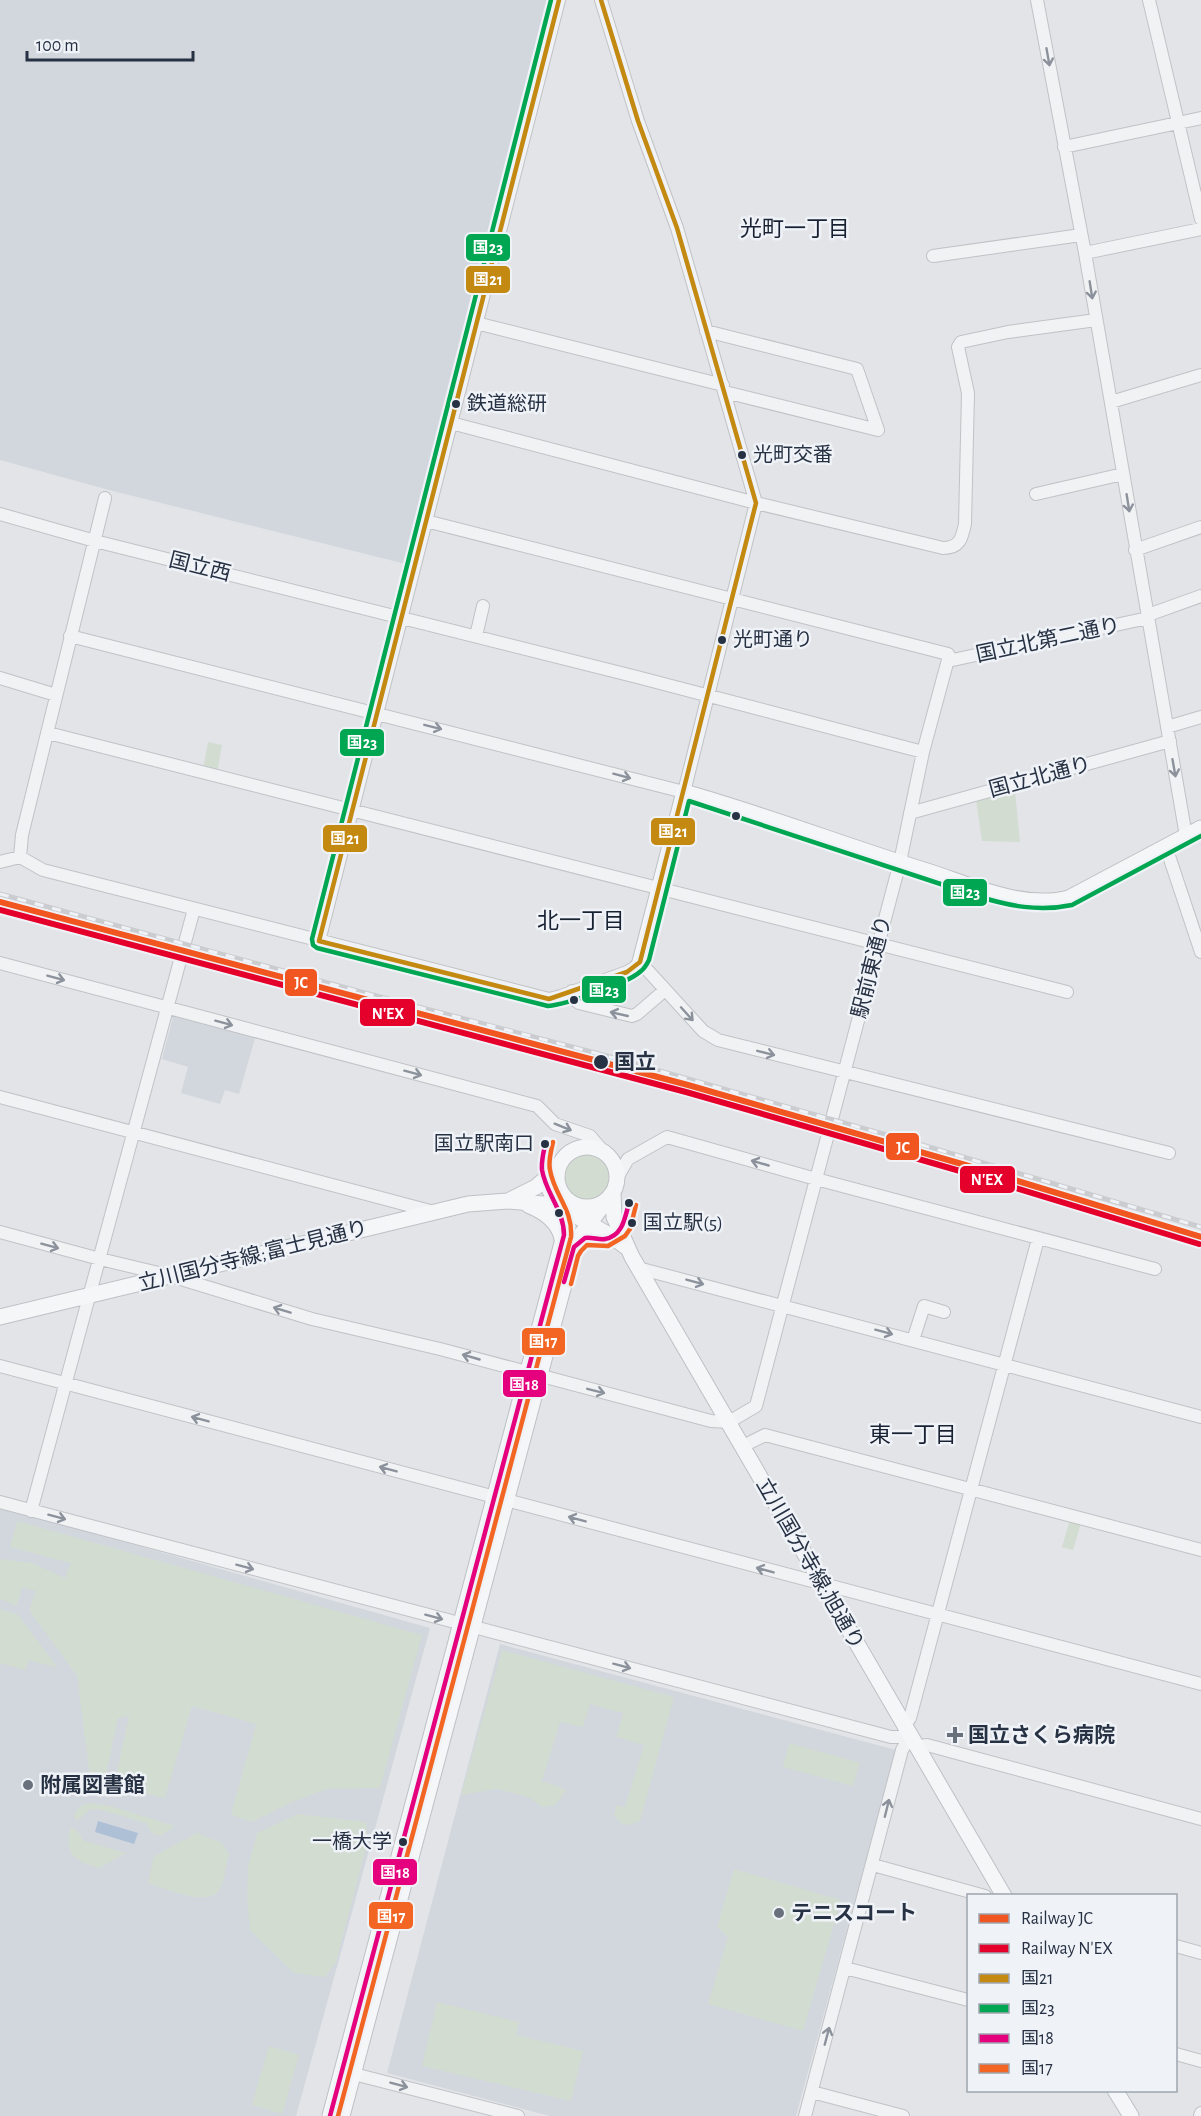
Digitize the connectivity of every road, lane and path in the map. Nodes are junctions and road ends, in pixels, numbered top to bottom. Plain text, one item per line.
1 (559, 0) edge
2 (601, 0) edge
3 (1037, 0) edge
4 (1149, 0) edge
5 (1201, 118) edge
6 (1178, 122) junction
7 (1064, 147) junction
8 (1201, 219) edge
9 (1201, 229) edge
10 (1082, 236) junction
11 (1085, 253) junction
12 (933, 256) dead end
13 (1096, 320) junction
14 (477, 323) junction
15 (706, 331) junction
16 (1201, 375) edge
17 (724, 388) junction
18 (1111, 402) junction
19 (451, 423) junction
20 (1123, 474) junction
21 (1036, 494) dead end
22 (105, 498) dead end
23 (756, 503) junction
24 (0, 514) edge
25 (426, 521) junction
26 (1201, 527) edge
27 (95, 541) junction
28 (1135, 550) junction
29 (1201, 596) edge
30 (733, 598) junction
31 (483, 606) dead end
32 (401, 617) junction
33 (1148, 617) junction
34 (70, 636) junction
35 (476, 636) junction
36 (948, 661) junction
37 (0, 678) edge
38 (56, 695) junction
39 (707, 696) junction
40 (377, 713) junction
41 (1201, 717) edge
42 (1167, 727) junction
43 (48, 733) junction
44 (1170, 741) junction
45 (924, 752) junction
46 (684, 792) junction
47 (353, 810) junction
48 (910, 813) junction
49 (1201, 828) edge
50 (1186, 836) junction
51 (1166, 847) junction
52 (20, 857) junction
53 (0, 861) edge
54 (900, 862) junction
55 (659, 888) junction
56 (194, 909) junction
57 (319, 941) junction
58 (879, 944) junction
59 (1201, 952) edge
60 (640, 962) junction
61 (0, 963) edge
62 (665, 990) junction
63 (572, 991) junction
64 (1067, 992) dead end
65 (168, 1008) junction
66 (845, 1072) junction
67 (0, 1097) edge
68 (134, 1133) junction
69 (603, 1151) junction
70 (1169, 1153) dead end
71 (559, 1164) junction
72 (816, 1179) junction
73 (545, 1180) junction
74 (612, 1191) junction
75 (507, 1201) junction
76 (558, 1205) junction
77 (580, 1207) junction
78 (434, 1212) junction
79 (589, 1224) junction
80 (0, 1232) edge
81 (1038, 1239) junction
82 (568, 1245) junction
83 (628, 1249) junction
84 (100, 1259) junction
85 (639, 1268) junction
86 (1155, 1269) dead end
87 (171, 1276) junction
88 (90, 1296) junction
89 (782, 1305) junction
90 (944, 1312) dead end
91 (0, 1317) edge
92 (913, 1340) junction
93 (1005, 1364) junction
94 (0, 1366) edge
95 (533, 1374) junction
96 (66, 1383) junction
97 (1201, 1417) edge
98 (729, 1422) junction
99 (743, 1446) junction
100 (971, 1489) junction
101 (500, 1499) junction
102 (0, 1502) edge
103 (31, 1511) junction
104 (1201, 1550) edge
105 (822, 1585) junction
106 (938, 1614) junction
107 (467, 1626) junction
108 (1201, 1684) edge
109 (910, 1737) junction
110 (1201, 1819) edge
111 (873, 1865) junction
112 (978, 1894) edge
113 (1003, 1894) edge
114 (1177, 1946) edge
115 (1201, 1953) edge
116 (845, 1968) junction
117 (967, 1999) edge
118 (1177, 2054) edge
119 (1201, 2061) edge
120 (348, 2072) junction
121 (812, 2092) junction
122 (1116, 2092) edge
123 (330, 2116) edge
124 (342, 2116) edge
125 (518, 2116) edge
126 (806, 2116) edge
127 (903, 2116) edge
128 (1131, 2116) edge

1 - 14 street
2 - 15 street
3 -> 7 street
4 - 6 street
5 - 6 street
6 - 7 street
6 - 8 street
7 - 10 street
9 - 11 street
10 - 11 street
10 - 12 street
11 -> 13 street
13 - 18 street
13 - 23 street
14 - 17 street
14 - 19 street
15 - 17 street
15 - 17 street
16 - 18 street
17 - 23 street
18 - 20 street
19 - 23 street
19 - 25 street
20 - 21 street
20 -> 28 street
22 - 27 street
23 - 30 street
24 - 27 street, 国立西
25 - 30 street
25 - 32 street
26 - 28 street
27 - 32 street, 国立西
27 - 34 street
28 - 33 street
29 - 33 street, 国立北第二通り
30 - 36 street
30 - 39 street
31 - 35 street
32 - 35 street, 国立西
32 - 40 street
33 - 36 street, 国立北第二通り
33 - 42 street
34 - 38 street
34 - 40 street
35 - 39 street, 国立西
36 - 45 street, 駅前東通り
37 - 38 street
38 - 43 street
39 - 45 street, 国立西
39 - 46 street
40 -> 46 street
40 - 47 street
41 - 42 street
42 - 44 street
43 - 47 street
43 - 52 street
44 - 48 street, 国立北通り
44 -> 50 street
45 - 48 street, 駅前東通り
46 - 54 main road
46 - 55 main road
47 - 55 street
47 - 57 street
48 - 54 street, 駅前東通り
49 - 50 main road
50 - 51 main road
51 - 54 main road
51 - 59 street
52 - 53 street
52 - 56 street
54 - 58 street, 駅前東通り
55 - 58 street
55 - 60 main road
56 - 57 street
56 - 65 street
57 - 63 street
58 - 64 street
58 - 66 street, 駅前東通り
60 - 62 street
60 - 63 street
61 -> 65 street
62 -> 63 street
62 -> 66 street
65 - 68 street
65 -> 69 street
66 - 70 street
66 - 72 street, 駅前東通り
67 - 68 street
68 - 78 street
68 - 84 street
69 - 71 main road
69 - 74 main road
71 - 73 main road
71 - 77 main road
72 -> 74 street
72 - 81 street
72 - 89 street, 駅前東通り
73 - 75 main road
73 - 76 main road
74 - 77 main road
74 - 79 main road
74 - 83 main road, 立川国分寺線;旭通り
75 - 76 main road
75 - 78 main road, 立川国分寺線;富士見通り
75 - 82 main road
76 - 77 main road
76 - 79 main road
76 - 82 main road
78 - 87 main road, 立川国分寺線;富士見通り
79 - 82 main road
79 - 83 main road
80 -> 84 street
81 - 86 street
81 - 93 street
82 - 83 main road
82 - 95 main road
83 - 85 main road, 立川国分寺線;旭通り
84 - 87 street
84 - 88 street
85 -> 89 street
85 - 98 main road, 立川国分寺線;旭通り
87 - 88 main road, 立川国分寺線;富士見通り
95 -> 87 street
88 - 91 main road, 立川国分寺線;富士見通り
88 - 96 street
89 -> 92 street
89 - 98 street, 駅前東通り
90 - 92 street
92 - 93 street
93 - 97 street
93 - 100 street
94 - 96 street
95 -> 98 street
95 - 101 main road
101 -> 96 street
96 - 103 street
98 - 99 main road, 立川国分寺線;旭通り
99 - 100 street
99 - 105 main road, 立川国分寺線;旭通り
100 - 104 street
100 - 106 street
105 -> 101 street
101 - 107 main road
102 - 103 street
103 -> 107 street
105 - 106 street
105 - 109 main road, 立川国分寺線;旭通り
106 - 108 street
106 - 109 street
107 -> 109 street
107 - 120 main road
109 - 110 street
111 -> 109 street
109 - 113 main road, 立川国分寺線;旭通り
111 - 112 street
111 - 116 street
114 - 115 street
116 - 117 street
121 -> 116 street
118 - 119 street
120 - 123 main road
120 - 124 main road
120 -> 125 street
121 - 126 street
121 - 127 street
122 - 128 main road

